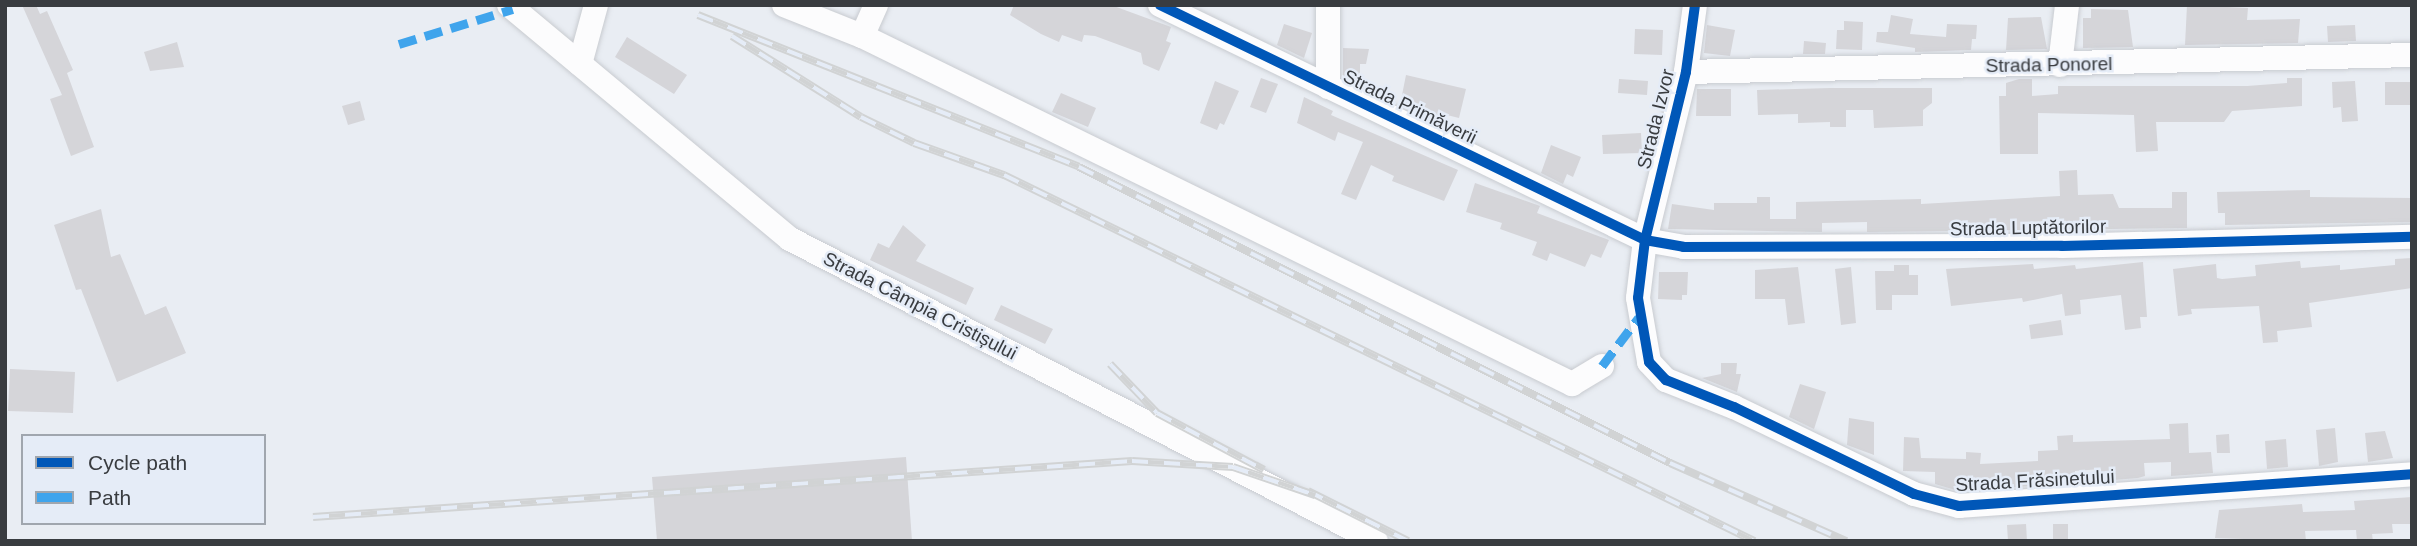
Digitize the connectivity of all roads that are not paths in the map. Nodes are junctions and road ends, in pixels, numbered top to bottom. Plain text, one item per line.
1 (509, 5) edge
2 (596, 5) edge
3 (784, 5) edge
4 (876, 5) edge
5 (1160, 5) edge
6 (1328, 5) edge
7 (1695, 5) edge
8 (2067, 5) edge
9 (862, 36) junction
10 (2412, 55) edge
11 (580, 64) junction
12 (2060, 65) junction
13 (1686, 72) junction
14 (1328, 87) junction
15 (2412, 237) edge
16 (1645, 240) junction
17 (1602, 366) dead end
18 (2412, 474) edge
19 (1376, 541) edge

1 - 11 street, Strada Câmpia Cristișului
2 - 11 street
3 - 9 street
4 - 9 street
5 - 14 street, Strada Primăverii
6 - 14 street
7 - 13 street, Strada Izvor
8 - 12 street
9 - 17 street
10 - 12 street, Strada Ponorel
11 - 19 street, Strada Câmpia Cristișului
12 - 13 street, Strada Ponorel
13 - 16 street, Strada Izvor
14 - 16 street, Strada Primăverii
15 - 16 street, Strada Luptătorilor
16 - 18 street, Strada Frăsinetului

